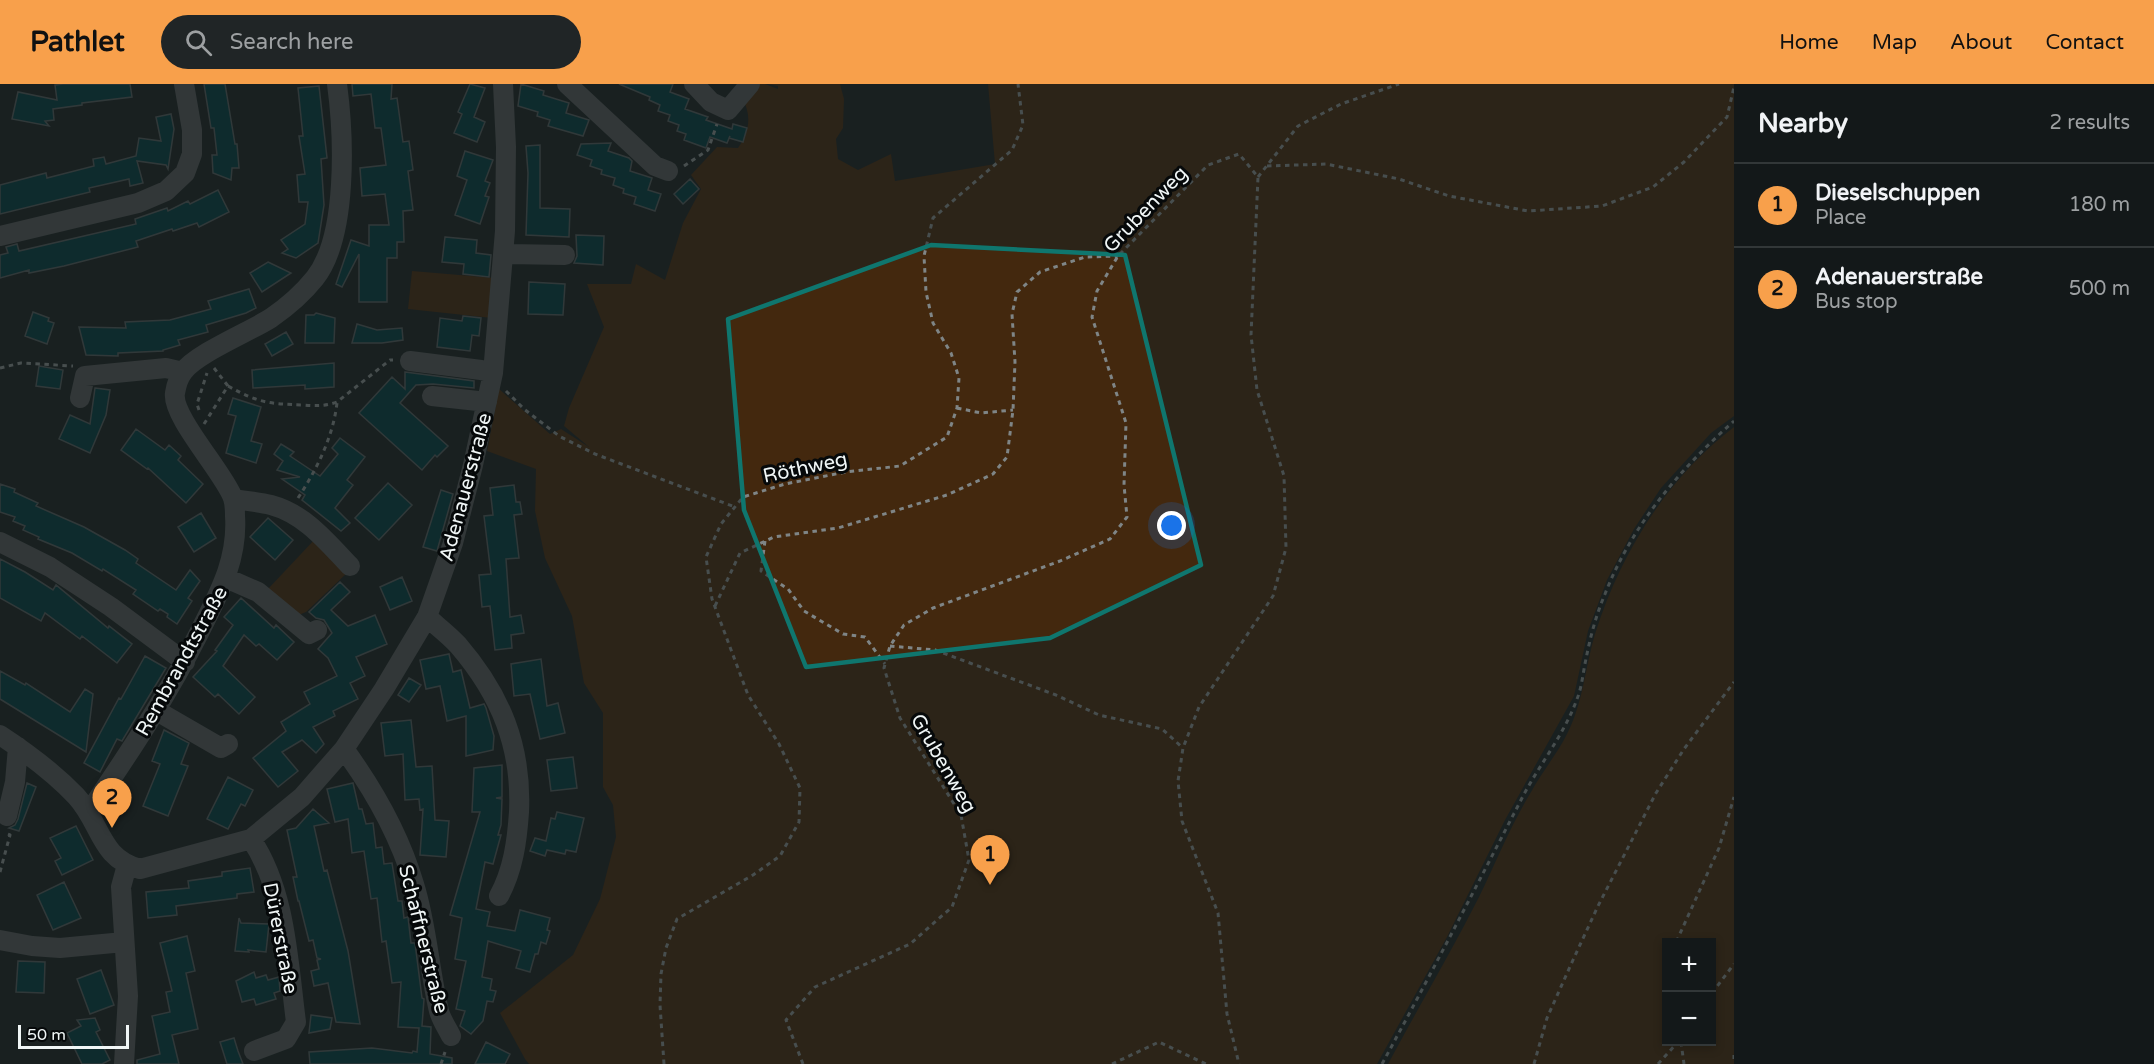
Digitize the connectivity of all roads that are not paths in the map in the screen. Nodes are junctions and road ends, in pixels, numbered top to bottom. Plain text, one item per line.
1 (184, 84) edge
2 (338, 84) edge
3 (503, 84) edge
4 (567, 84) edge
5 (694, 84) edge
6 (750, 84) edge
7 (668, 171) road end
8 (0, 236) edge
9 (503, 254) junction
10 (565, 255) dead end
11 (410, 362) road end
12 (183, 372) junction
13 (490, 386) junction
14 (432, 396) dead end
15 (80, 398) dead end
16 (234, 499) junction
17 (0, 542) edge
18 (350, 566) dead end
19 (226, 578) junction
20 (427, 617) junction
21 (317, 630) dead end
22 (185, 662) junction
23 (157, 711) junction
24 (0, 735) edge
25 (228, 744) dead end
26 (18, 747) junction
27 (344, 748) junction
28 (89, 812) junction
29 (7, 816) road end
30 (251, 839) junction
31 (127, 865) junction
32 (499, 896) dead end
33 (0, 940) edge
34 (124, 942) junction
35 (451, 1036) dead end
36 (254, 1051) dead end
37 (124, 1064) edge

1 - 8 street
2 - 12 street
3 - 9 street, Adenauerstraße
4 - 7 street
5 - 6 street
9 - 10 street
9 - 13 street, Adenauerstraße
11 - 13 street
12 - 15 street
12 - 16 street, Rembrandtstraße
13 - 14 street
13 - 20 street, Adenauerstraße
16 - 18 street
16 - 19 street, Rembrandtstraße
17 - 22 street
19 - 21 street
19 - 22 street, Rembrandtstraße
20 - 27 street, Adenauerstraße
20 - 32 street
22 - 23 street, Rembrandtstraße
23 - 25 street
23 - 28 street, Rembrandtstraße
24 - 26 street
26 - 28 street
26 - 29 street
27 - 30 street, Adenauerstraße
27 - 35 street, Schaffnerstraße
28 - 31 street
30 - 31 street, Adenauerstraße
30 - 36 street, Dürerstraße
31 - 34 street
33 - 34 street
34 - 37 street

